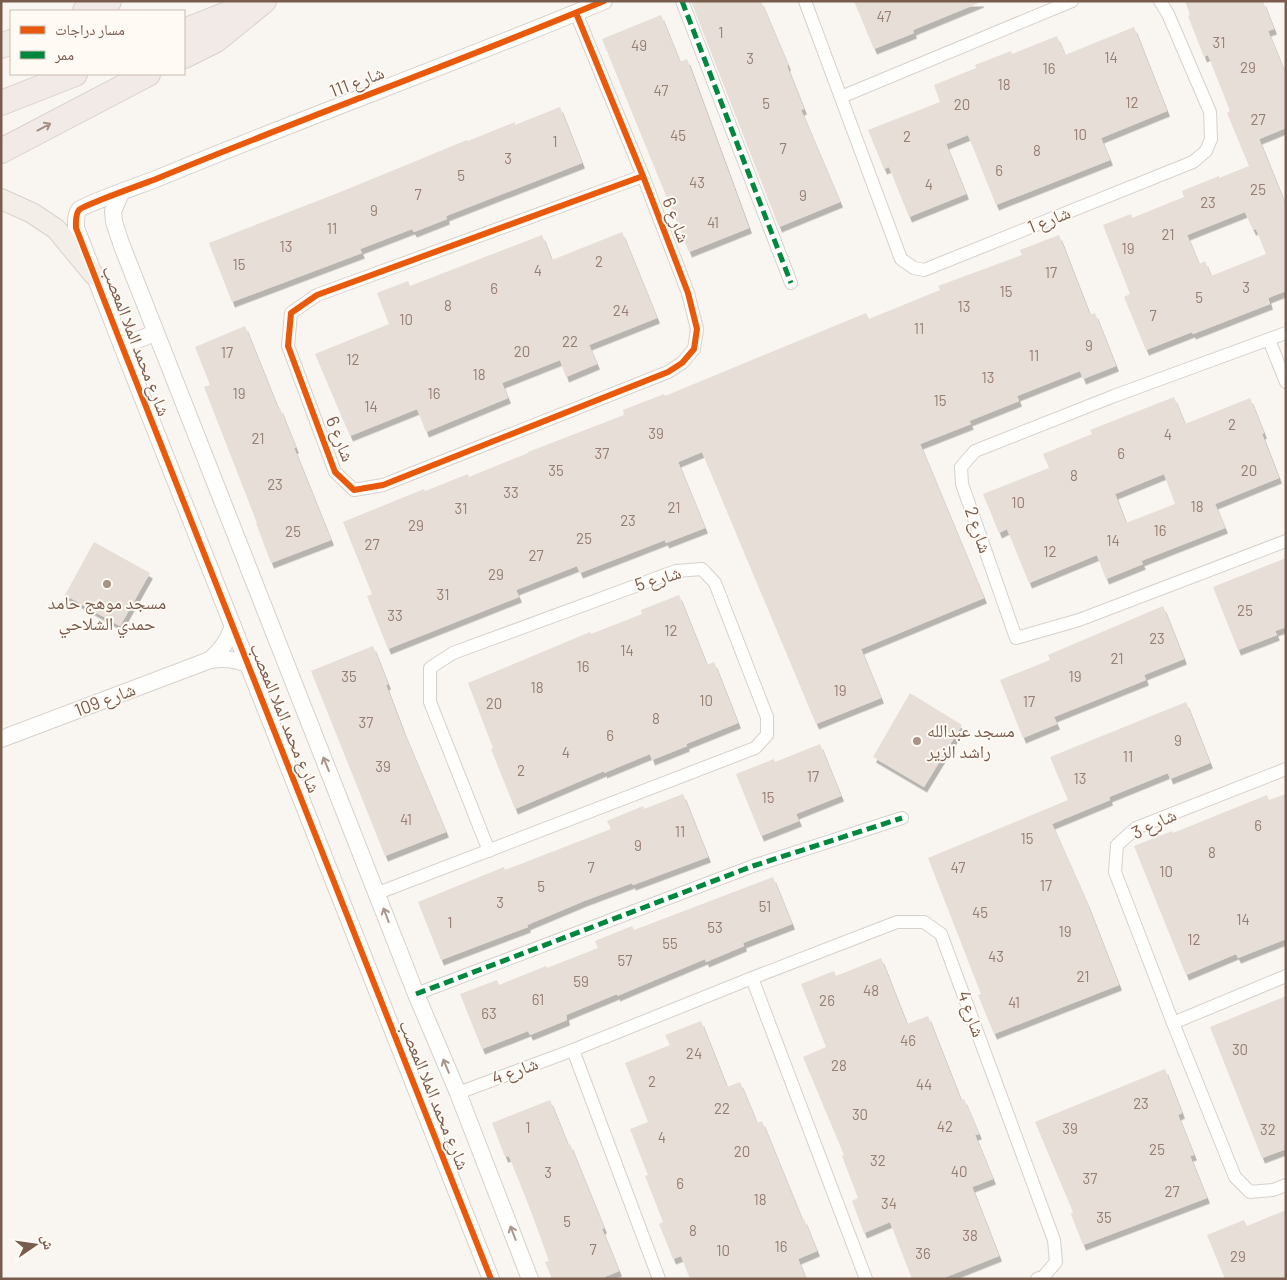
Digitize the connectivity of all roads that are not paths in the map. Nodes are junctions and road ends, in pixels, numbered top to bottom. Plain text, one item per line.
1 (109, 1) edge
2 (258, 1) edge
3 (264, 1) edge
4 (604, 1) edge
5 (682, 1) edge
6 (805, 1) edge
7 (1072, 1) edge
8 (1160, 1) edge
9 (87, 10) edge
10 (576, 13) junction
11 (185, 31) edge
12 (185, 56) edge
13 (72, 75) edge
14 (146, 75) edge
15 (841, 97) junction
16 (1, 103) edge
17 (1, 151) edge
18 (643, 176) junction
19 (122, 193) junction
20 (1, 200) edge
21 (94, 275) junction
22 (791, 283) dead end
23 (156, 333) junction
24 (1286, 333) edge
25 (1269, 340) junction
26 (122, 346) junction
27 (1286, 382) edge
28 (1286, 542) edge
29 (233, 626) junction
30 (210, 660) junction
31 (248, 664) junction
32 (1, 739) edge
33 (1286, 769) edge
34 (902, 818) dead end
35 (489, 851) junction
36 (378, 893) junction
37 (1286, 976) edge
38 (752, 978) junction
39 (416, 994) junction
40 (1173, 1023) junction
41 (573, 1050) junction
42 (458, 1093) junction
43 (1286, 1185) edge
44 (491, 1279) edge
45 (530, 1279) edge
46 (659, 1279) edge
47 (866, 1279) edge
48 (1037, 1279) edge

1 - 9 highway
2 - 11 highway
3 - 12 highway
4 - 10 street, شارع 111
5 - 22 street
6 - 15 street, شارع 1
7 - 15 street
8 - 15 street, شارع 1
10 - 18 street, شارع 6
10 - 19 street, شارع 111
13 - 16 highway
17 -> 14 highway
18 - 18 street, شارع 6
19 - 21 street, شارع محمد الملا المعصب
19 - 23 street, شارع محمد الملا المعصب
20 - 21 main road
21 - 26 street, شارع محمد الملا المعصب
23 - 26 street
36 -> 23 street, شارع محمد الملا المعصب
24 - 25 street, شارع 2
25 - 27 street
25 - 28 street, شارع 2
26 - 29 street, شارع محمد الملا المعصب
29 - 30 street, شارع 109
29 - 31 street, شارع محمد الملا المعصب
30 - 31 street, شارع 109
30 - 32 street, شارع 109
31 - 44 street, شارع محمد الملا المعصب
33 - 40 street, شارع 3
34 - 39 street
35 - 35 street, شارع 5
35 - 36 street, شارع 5
39 -> 36 street, شارع محمد الملا المعصب
37 - 40 street
38 - 41 street, شارع 4
38 - 47 street
38 - 48 street, شارع 4
42 -> 39 street, شارع محمد الملا المعصب
40 - 43 street, شارع 3
41 - 42 street, شارع 4
41 - 46 street
45 -> 42 street, شارع محمد الملا المعصب

